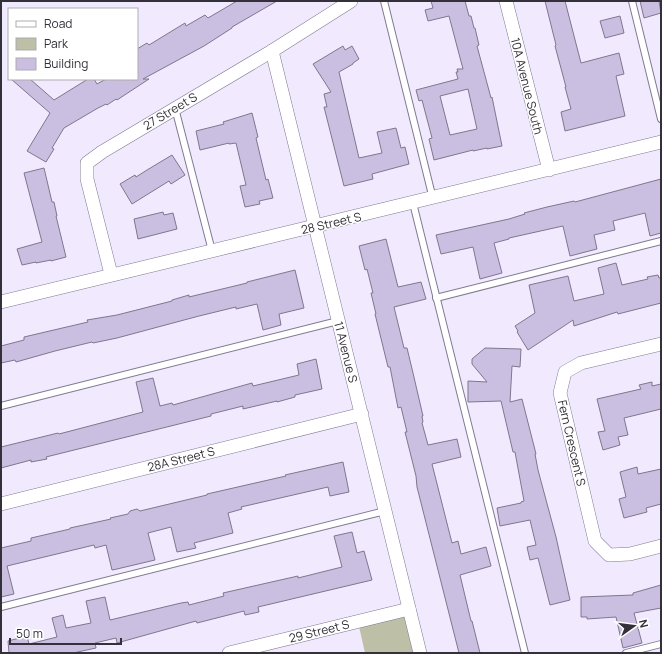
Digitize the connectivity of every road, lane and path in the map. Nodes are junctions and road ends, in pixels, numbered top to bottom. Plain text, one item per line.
1 (351, 1) edge
2 (384, 1) edge
3 (506, 1) edge
4 (632, 1) edge
5 (272, 51) junction
6 (175, 108) junction
7 (661, 119) edge
8 (661, 142) edge
9 (548, 170) junction
10 (434, 198) junction
11 (413, 204) junction
12 (314, 226) junction
13 (661, 241) edge
14 (212, 250) junction
15 (111, 274) junction
16 (436, 298) junction
17 (1, 302) edge
18 (338, 321) junction
19 (661, 344) edge
20 (1, 406) edge
21 (362, 414) junction
22 (1, 504) edge
23 (385, 511) junction
24 (661, 546) edge
25 (1, 607) edge
26 (409, 609) junction
27 (661, 644) edge
28 (229, 653) edge
29 (420, 653) edge
30 (525, 653) edge
31 (626, 653) edge

1 - 5 street, 27 Street S
2 - 10 lane
3 - 9 street, 10A Avenue South
4 - 7 lane
5 - 6 street, 27 Street S
5 - 12 street, 11 Avenue S
6 - 14 lane
6 - 15 street, 27 Street S
8 - 9 street, 28 Street S
9 - 10 street, 28 Street S
10 - 11 street, 28 Street S
11 - 12 street, 28 Street S
11 - 16 lane
12 - 14 street, 28 Street S
12 - 18 street, 11 Avenue S
13 - 16 lane
14 - 15 street, 28 Street S
15 - 17 street, 28 Street S
16 - 30 lane
18 - 20 lane
18 - 21 street, 11 Avenue S
19 - 24 street, Fern Crescent S
21 - 22 street, 28A Street S
21 - 23 street, 11 Avenue S
23 - 25 lane
23 - 26 street, 11 Avenue S
26 - 28 street, 29 Street S
26 - 29 street, 11 Avenue S
27 - 31 lane

